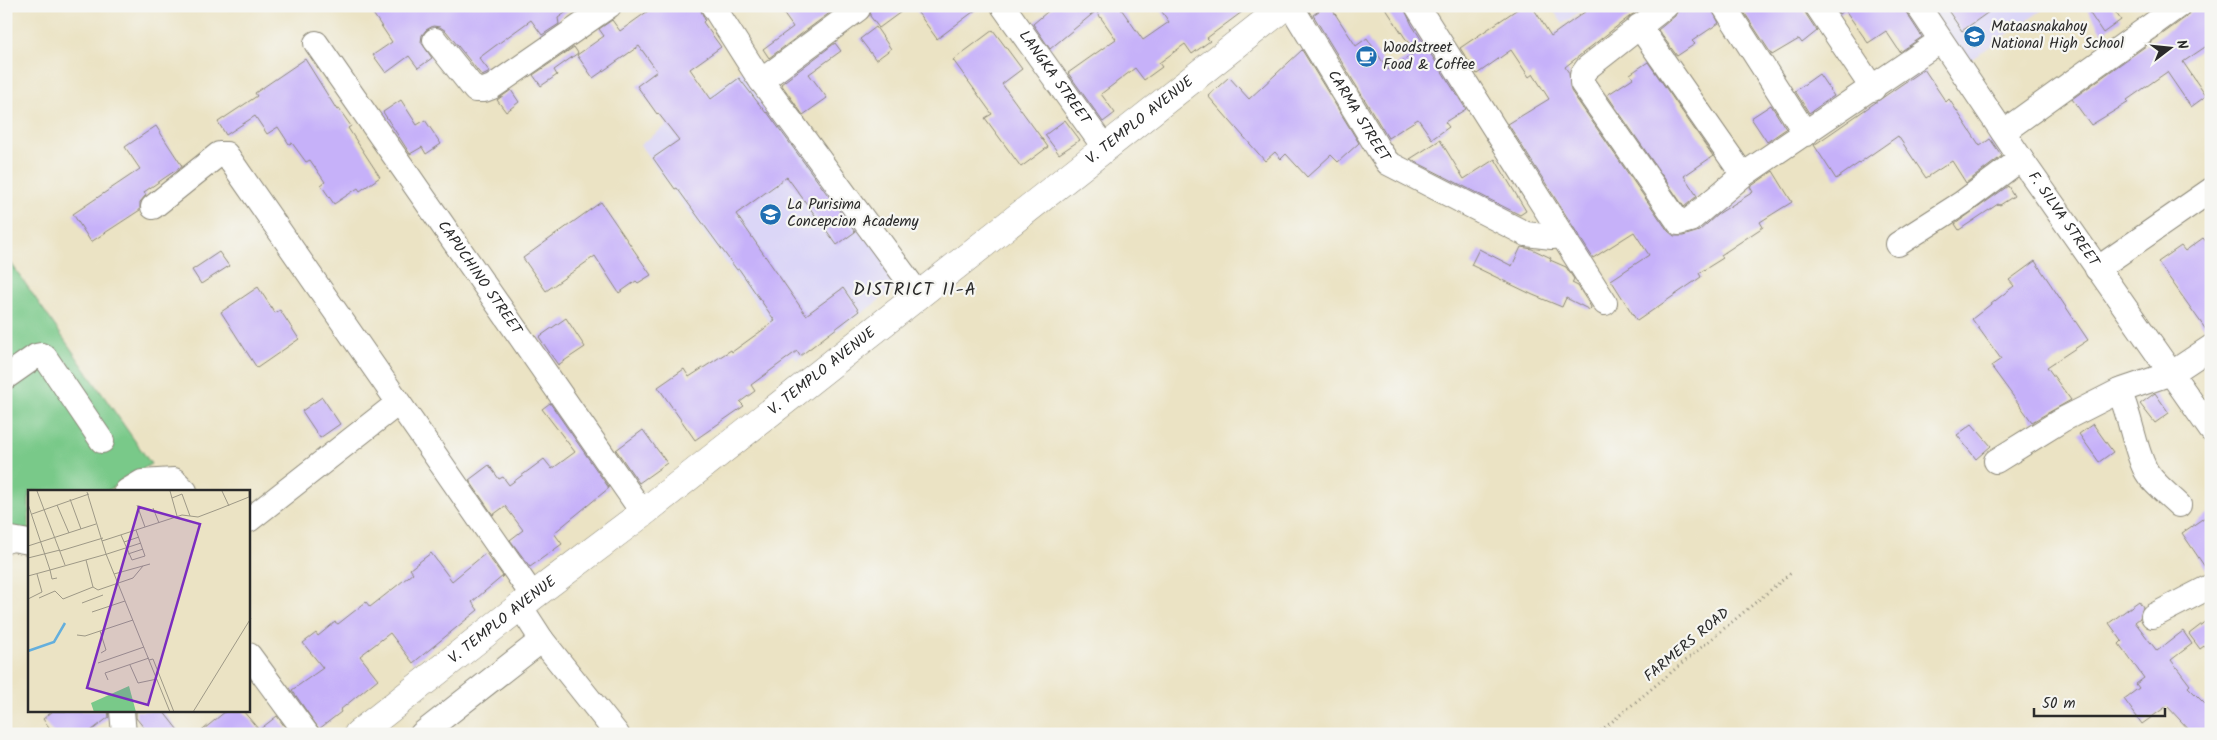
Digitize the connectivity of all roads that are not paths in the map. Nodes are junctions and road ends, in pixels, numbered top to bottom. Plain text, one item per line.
1 (609, 6) edge
2 (713, 6) edge
3 (1003, 6) edge
4 (1285, 6) edge
5 (1291, 6) edge
6 (1417, 6) edge
7 (1666, 6) edge
8 (1724, 6) edge
9 (1817, 6) edge
10 (1918, 6) edge
11 (2178, 6) edge
12 (858, 9) dead end
13 (1639, 26) junction
14 (435, 40) dead end
15 (1940, 41) junction
16 (316, 43) dead end
17 (761, 80) junction
18 (1873, 89) junction
19 (2003, 132) junction
20 (1806, 134) junction
21 (1104, 147) junction
22 (2021, 159) junction
23 (1743, 175) junction
24 (2211, 190) edge
25 (153, 207) dead end
26 (1564, 236) junction
27 (1898, 244) dead end
28 (2097, 269) junction
29 (919, 295) junction
30 (1605, 302) dead end
31 (2211, 347) edge
32 (2172, 373) junction
33 (6, 377) edge
34 (2119, 391) junction
35 (398, 403) junction
36 (2211, 430) edge
37 (102, 441) dead end
38 (1996, 461) dead end
39 (129, 490) edge
40 (184, 490) edge
41 (2180, 506) dead end
42 (643, 512) junction
43 (250, 519) edge
44 (6, 541) edge
45 (28, 542) edge
46 (2211, 586) edge
47 (527, 601) junction
48 (2153, 616) dead end
49 (542, 640) junction
50 (250, 656) edge
51 (122, 712) edge
52 (124, 734) edge
53 (307, 734) edge
54 (358, 734) edge
55 (422, 734) edge
56 (617, 734) edge

1 - 14 street
2 - 17 street
3 - 21 street, LANGKA STREET
4 - 21 main road, V. TEMPLO AVENUE
5 - 26 street, CARMA STREET
6 - 26 street
7 - 13 street
8 - 20 street
9 - 18 street
10 - 15 street, F. SILVA STREET
11 - 19 street
12 - 17 street
13 - 23 street
13 - 23 street
15 - 18 street
15 - 19 street, F. SILVA STREET
16 - 42 street, CAPUCHINO STREET
17 - 29 street
18 - 20 street
19 - 22 street, F. SILVA STREET
20 - 23 street
21 - 29 main road, V. TEMPLO AVENUE
22 - 27 street
22 - 28 street, F. SILVA STREET
24 - 28 street
25 - 35 street
26 - 30 street
28 - 32 street, F. SILVA STREET
29 - 42 main road, V. TEMPLO AVENUE
31 - 32 street
32 - 34 street
32 - 36 street, F. SILVA STREET
33 - 37 street
34 - 38 street
34 - 41 street
35 - 43 street
35 - 47 street
39 - 40 street
42 - 47 main road, V. TEMPLO AVENUE
44 - 45 street
46 - 48 street
47 - 49 street
47 - 54 main road, V. TEMPLO AVENUE
49 - 55 street
49 - 56 street
50 - 53 street
51 - 52 street

